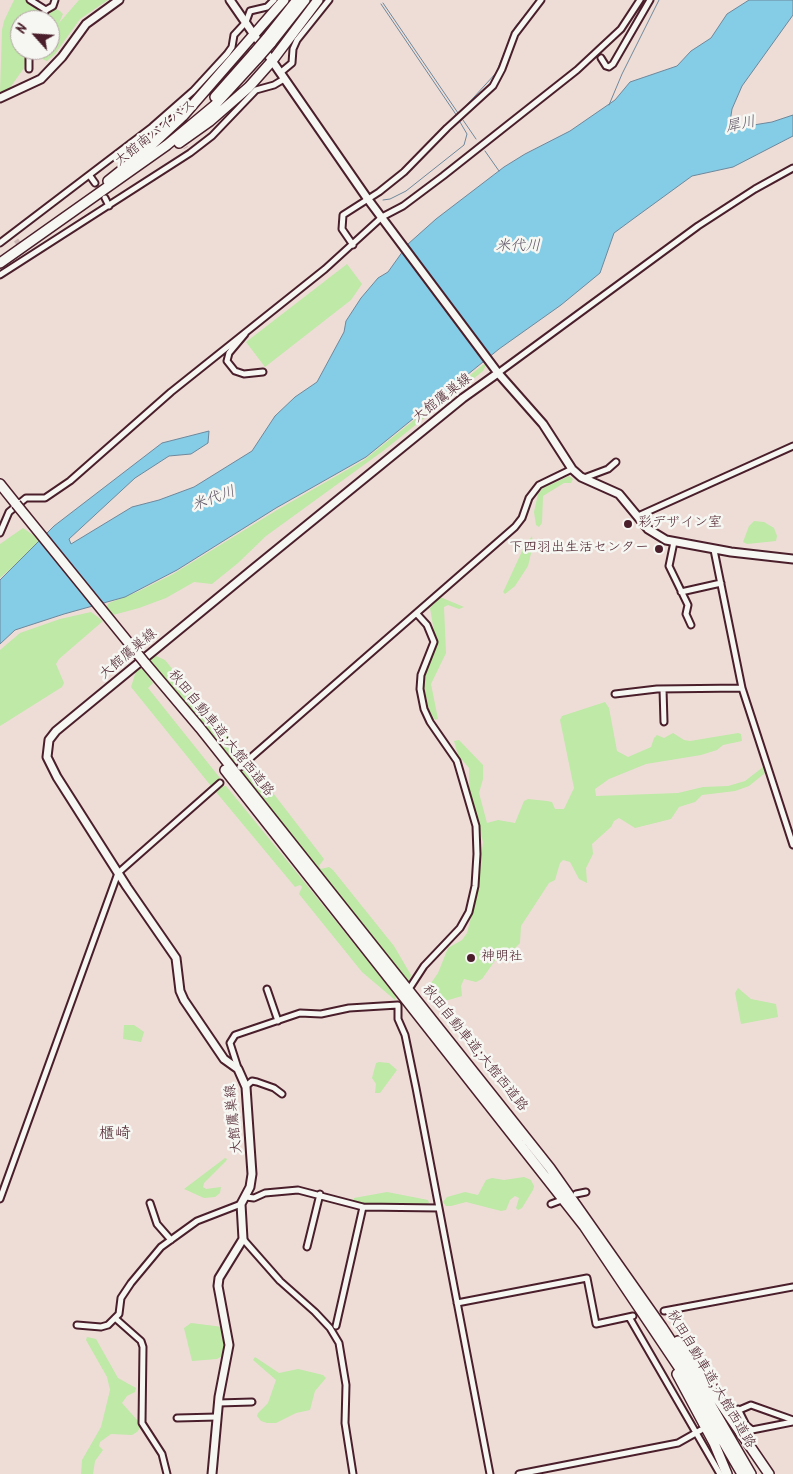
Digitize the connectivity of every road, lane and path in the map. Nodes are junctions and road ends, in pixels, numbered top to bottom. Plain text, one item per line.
1 (30, 0) edge
2 (55, 0) edge
3 (119, 0) edge
4 (230, 0) edge
5 (274, 0) edge
6 (284, 0) edge
7 (297, 0) edge
8 (305, 0) edge
9 (318, 0) edge
10 (329, 0) edge
11 (541, 0) edge
12 (640, 0) edge
13 (650, 0) edge
14 (46, 10) joint
15 (246, 22) junction
16 (254, 34) junction
17 (268, 41) junction
18 (601, 58) dead end
19 (29, 60) edge
20 (272, 61) junction
21 (29, 69) dead end
22 (282, 76) junction
23 (0, 98) edge
24 (165, 116) junction
25 (169, 122) tunnel mouth
26 (793, 168) edge
27 (90, 176) junction
28 (95, 183) tunnel mouth
29 (110, 183) junction
30 (105, 198) tunnel mouth
31 (367, 198) junction
32 (109, 206) junction
33 (382, 217) junction
34 (12, 234) junction
35 (16, 240) tunnel mouth
36 (0, 243) edge
37 (353, 245) junction
38 (23, 251) tunnel mouth
39 (0, 256) edge
40 (28, 257) junction
41 (0, 263) edge
42 (0, 275) edge
43 (248, 330) junction
44 (263, 372) dead end
45 (498, 373) junction
46 (793, 446) edge
47 (616, 462) dead end
48 (572, 469) junction
49 (584, 478) junction
50 (0, 484) edge
51 (638, 516) junction
52 (0, 533) edge
53 (674, 542) junction
54 (714, 550) junction
55 (793, 559) edge
56 (721, 583) junction
57 (681, 592) junction
58 (417, 614) junction
59 (690, 625) dead end
60 (145, 663) junction
61 (742, 688) junction
62 (663, 689) junction
63 (615, 694) dead end
64 (664, 722) dead end
65 (240, 767) dead end
66 (220, 783) dead end
67 (793, 845) edge
68 (118, 873) junction
69 (411, 986) dead end
70 (267, 989) dead end
71 (278, 1020) junction
72 (238, 1068) junction
73 (246, 1086) junction
74 (282, 1094) dead end
75 (586, 1192) dead end
76 (320, 1194) junction
77 (576, 1194) dead end
78 (246, 1197) junction
79 (0, 1199) edge
80 (559, 1200) dead end
81 (150, 1203) dead end
82 (242, 1204) junction
83 (552, 1204) dead end
84 (362, 1207) junction
85 (439, 1208) junction
86 (243, 1239) junction
87 (170, 1240) junction
88 (307, 1247) dead end
89 (604, 1254) junction
90 (635, 1286) junction
91 (793, 1287) edge
92 (457, 1303) junction
93 (664, 1311) dead end
94 (115, 1318) junction
95 (77, 1325) dead end
96 (336, 1326) dead end
97 (252, 1402) dead end
98 (218, 1403) junction
99 (738, 1409) junction
100 (730, 1414) dead end
101 (217, 1417) junction
102 (177, 1418) dead end
103 (793, 1421) edge
104 (699, 1432) junction
105 (167, 1474) edge
106 (212, 1474) edge
107 (353, 1474) edge
108 (490, 1474) edge
109 (519, 1474) edge
110 (720, 1474) edge
111 (727, 1474) edge
112 (742, 1474) edge
113 (751, 1474) edge
114 (769, 1474) edge

1 - 14 street
2 - 14 street
3 - 23 main road
4 - 15 main road
5 - 15 street
6 - 16 highway
7 - 17 highway, 大館南バイパス
8 - 17 highway, 大館南バイパス
9 - 20 highway
10 - 22 street
11 - 31 street
12 - 33 street
13 - 18 street
15 - 16 main road
15 - 24 street
16 - 20 main road
16 - 29 highway
17 - 29 highway, 大館南バイパス, bridge
19 - 21 street
20 - 22 main road
20 - 29 highway
22 - 31 main road
22 - 32 street
24 - 25 street
24 - 27 street
26 - 45 street
27 - 28 street
27 - 34 street
29 - 39 highway, 大館南バイパス
29 - 41 highway, 大館南バイパス
30 - 32 street
31 - 33 main road
31 - 37 street
32 - 40 street
33 - 37 street
33 - 45 main road
34 - 35 street
34 - 36 street
37 - 43 street
38 - 40 street
40 - 42 street
43 - 44 street
43 - 52 street
45 - 48 main road
45 - 68 main road, 大館鷹巣線
46 - 51 street
47 - 49 street
48 - 49 main road
48 - 58 street
49 - 51 main road
50 - 60 highway, 秋田自動車道;大館西道路, bridge
51 - 53 main road
53 - 54 main road
53 - 57 street
54 - 55 main road
54 - 56 street
56 - 57 street
56 - 61 street
57 - 59 street
58 - 65 street
58 - 69 street
60 - 89 highway, 秋田自動車道;大館西道路
60 - 90 highway, 秋田自動車道;大館西道路
61 - 62 street
61 - 67 street
62 - 63 street
62 - 64 street
66 - 68 street
68 - 72 main road, 大館鷹巣線
68 - 79 street
70 - 71 street
71 - 72 street
71 - 85 street
72 - 73 main road, 大館鷹巣線
73 - 74 street
73 - 78 main road, 大館鷹巣線
75 - 77 street
76 - 78 street
76 - 84 street
76 - 88 street
78 - 82 main road, 大館鷹巣線
80 - 83 street
81 - 87 street
82 - 86 main road
82 - 87 street
84 - 85 street
84 - 96 street
85 - 92 street
86 - 98 main road
86 - 107 street
87 - 94 street
89 - 111 highway
89 - 112 highway, 秋田自動車道;大館西道路
90 - 113 highway, 秋田自動車道;大館西道路
90 - 114 highway
91 - 93 street
92 - 104 street
92 - 108 street
94 - 95 street
94 - 105 street
97 - 98 street
98 - 101 main road
99 - 100 street
99 - 103 street
99 - 103 street
101 - 102 street
101 - 106 main road
104 - 109 street
104 - 110 street

